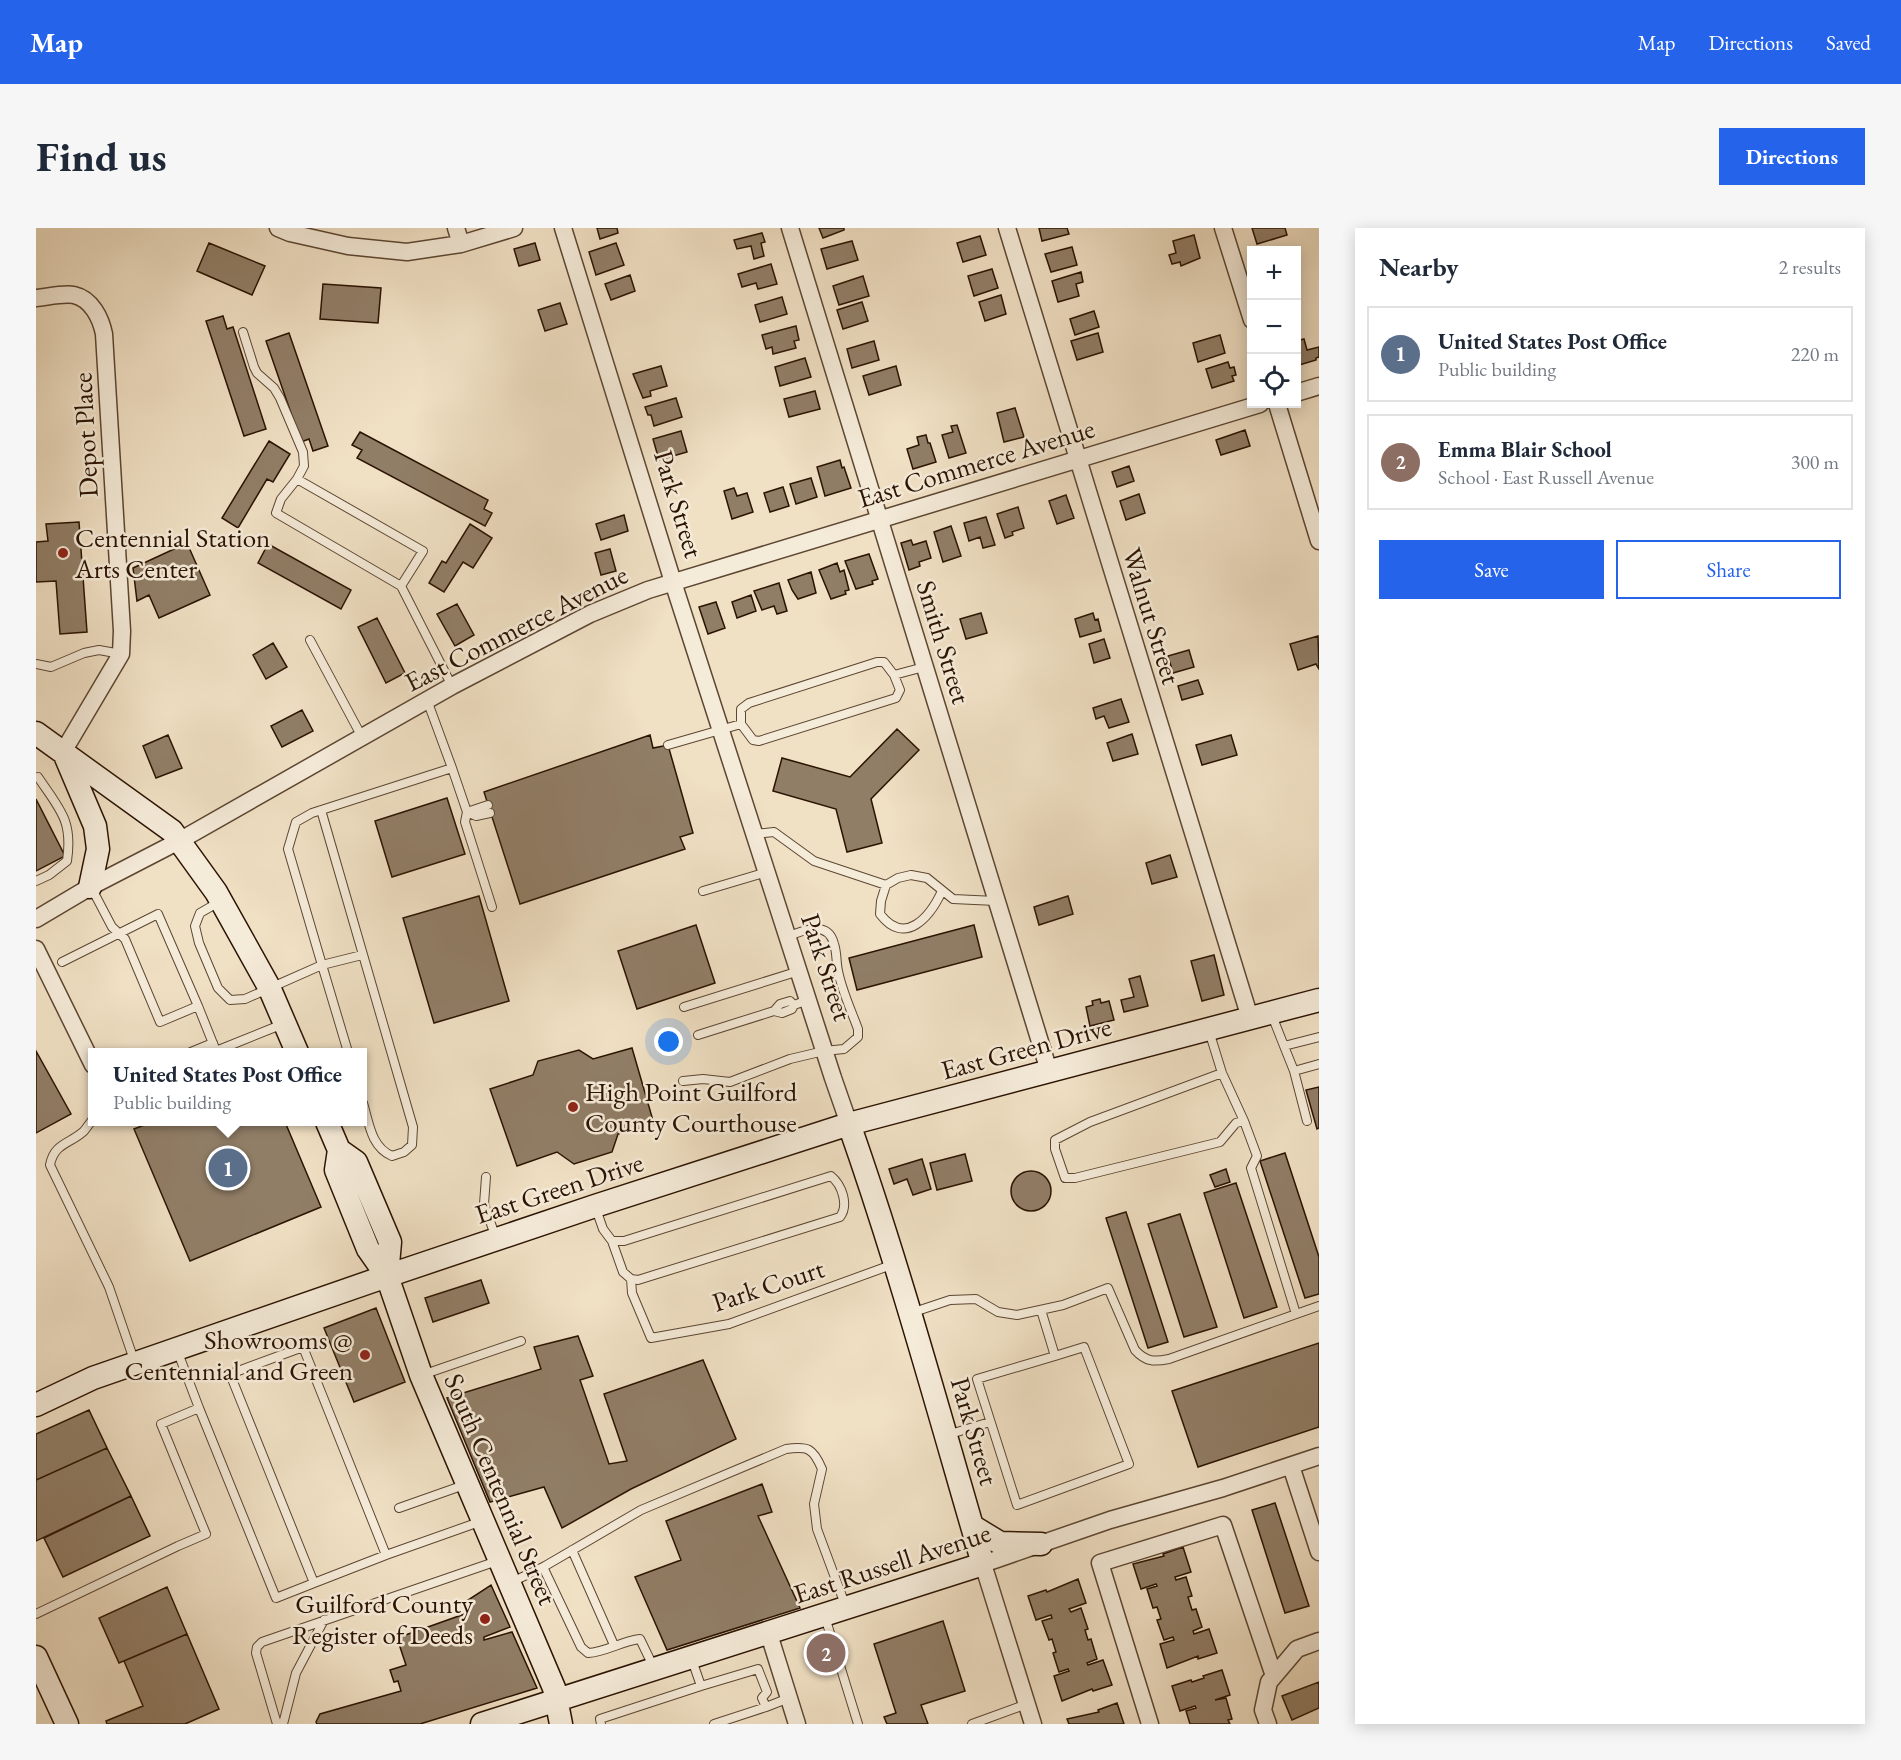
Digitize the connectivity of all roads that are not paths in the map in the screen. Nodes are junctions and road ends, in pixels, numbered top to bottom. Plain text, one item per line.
1 (278, 228) edge
2 (514, 228) edge
3 (563, 228) edge
4 (790, 228) edge
5 (1007, 228) edge
6 (1223, 228) edge
7 (459, 236) edge
8 (36, 298) edge
9 (1247, 307) edge
10 (243, 332) dead end
11 (1319, 386) edge
12 (1301, 391) edge
13 (1247, 408) edge
14 (1278, 408) edge
15 (1077, 459) junction
16 (297, 479) junction
17 (879, 519) junction
18 (1319, 541) edge
19 (673, 582) junction
20 (401, 586) junction
21 (310, 640) dead end
22 (121, 654) junction
23 (36, 664) edge
24 (924, 667) junction
25 (894, 675) junction
26 (452, 686) junction
27 (427, 700) junction
28 (741, 724) junction
29 (721, 730) junction
30 (36, 733) edge
31 (362, 737) junction
32 (668, 745) dead end
33 (63, 752) junction
34 (452, 768) junction
35 (38, 777) dead end
36 (489, 809) dead end
37 (321, 810) junction
38 (467, 812) junction
39 (754, 834) junction
40 (179, 841) junction
41 (767, 872) junction
42 (36, 881) edge
43 (886, 885) junction
44 (90, 887) junction
45 (704, 891) dead end
46 (942, 891) junction
47 (220, 901) junction
48 (996, 901) junction
49 (492, 907) dead end
50 (36, 919) edge
51 (118, 933) junction
52 (788, 937) junction
53 (36, 949) edge
54 (362, 955) junction
55 (62, 962) dead end
56 (322, 965) junction
57 (798, 971) junction
58 (269, 987) junction
59 (1319, 1000) edge
60 (801, 1002) junction
61 (198, 1006) junction
62 (684, 1006) dead end
63 (1260, 1015) junction
64 (285, 1024) junction
65 (1208, 1029) junction
66 (698, 1035) dead end
67 (1319, 1037) edge
68 (213, 1043) junction
69 (1284, 1046) junction
70 (202, 1048) edge
71 (215, 1048) edge
72 (224, 1048) edge
73 (295, 1048) edge
74 (347, 1048) edge
75 (824, 1051) junction
76 (88, 1055) edge
77 (1319, 1064) edge
78 (1049, 1071) junction
79 (1294, 1071) junction
80 (1222, 1073) junction
81 (683, 1081) dead end
82 (367, 1117) edge
83 (1244, 1121) junction
84 (1307, 1121) dead end
85 (849, 1124) junction
86 (88, 1126) edge
87 (329, 1126) edge
88 (486, 1178) dead end
89 (595, 1206) junction
90 (496, 1239) junction
91 (612, 1240) junction
92 (895, 1264) junction
93 (387, 1276) junction
94 (631, 1279) junction
95 (1319, 1306) edge
96 (1041, 1310) junction
97 (910, 1313) junction
98 (1296, 1314) junction
99 (521, 1341) dead end
100 (177, 1349) junction
101 (1054, 1356) junction
102 (135, 1364) junction
103 (421, 1375) junction
104 (37, 1402) edge
105 (199, 1408) junction
106 (990, 1422) junction
107 (947, 1435) junction
108 (1319, 1456) edge
109 (1291, 1466) junction
110 (468, 1483) junction
111 (399, 1508) dead end
112 (483, 1521) junction
113 (972, 1526) junction
114 (1041, 1544) junction
115 (572, 1550) junction
116 (1319, 1552) edge
117 (386, 1555) junction
118 (500, 1560) junction
119 (983, 1564) junction
120 (543, 1567) junction
121 (314, 1583) junction
122 (510, 1583) junction
123 (846, 1607) junction
124 (36, 1614) edge
125 (824, 1614) junction
126 (324, 1620) junction
127 (768, 1631) junction
128 (1319, 1641) edge
129 (614, 1645) junction
130 (691, 1656) junction
131 (36, 1657) edge
132 (654, 1668) junction
133 (1274, 1676) junction
134 (701, 1686) junction
135 (789, 1698) junction
136 (556, 1700) junction
137 (1026, 1704) junction
138 (766, 1707) junction
139 (67, 1724) edge
140 (277, 1724) edge
141 (283, 1724) edge
142 (482, 1724) edge
143 (561, 1724) edge
144 (601, 1724) edge
145 (714, 1724) edge
146 (797, 1724) edge
147 (858, 1724) edge
148 (972, 1724) edge
149 (1033, 1724) edge
150 (1150, 1724) edge
151 (1268, 1724) edge

1 - 7 street
2 - 7 street
3 - 19 street, Park Street
4 - 17 street, Smith Street
5 - 15 street, Walnut Street
6 - 9 street
8 - 22 street, Depot Place
10 - 16 lane
11 - 12 street
13 - 15 street, East Commerce Avenue
14 - 18 street
15 - 17 street, East Commerce Avenue
15 - 63 street, Walnut Street
16 - 20 lane
16 - 20 lane
17 - 19 street, East Commerce Avenue
17 - 24 street, Smith Street
19 - 26 street, East Commerce Avenue
19 - 29 street, Park Street
20 - 26 lane
21 - 31 lane
22 - 23 lane
22 - 33 street, Depot Place
24 - 25 lane
24 - 48 street, Smith Street
25 - 28 lane
25 - 28 lane
26 - 27 street, East Commerce Avenue
27 - 31 street, East Commerce Avenue
27 - 34 lane
28 - 29 lane
29 - 32 lane
29 - 39 street, Park Street
30 - 33 main road
31 - 40 street, East Commerce Avenue
33 - 40 main road
33 - 44 main road
34 - 37 lane
34 - 38 lane
35 - 42 lane
36 - 38 lane
37 - 54 lane
37 - 56 lane
38 - 49 lane
39 - 41 street, Park Street
39 - 43 lane
40 - 44 street, East Commerce Avenue
40 - 47 main road
41 - 45 lane
41 - 52 street, Park Street
43 - 46 lane
43 - 46 lane
44 - 50 street, East Commerce Avenue
44 - 51 lane
46 - 48 lane
47 - 58 main road
47 - 58 lane
48 - 78 street, Smith Street
51 - 55 lane
51 - 61 lane
51 - 61 lane
52 - 57 street, Park Street
52 - 75 lane
53 - 76 street
54 - 56 lane
54 - 82 lane
56 - 58 lane
56 - 74 lane
57 - 60 street, Park Street
57 - 62 lane
58 - 64 main road
59 - 63 main road, East Green Drive
60 - 66 lane
60 - 75 street, Park Street
61 - 68 lane
63 - 65 main road, East Green Drive
63 - 69 lane
64 - 72 lane
64 - 73 main road
65 - 78 main road, East Green Drive
65 - 80 lane
67 - 69 lane
68 - 70 lane
68 - 71 lane
69 - 79 lane
75 - 81 lane
75 - 85 street, Park Street
77 - 79 lane
78 - 85 main road, East Green Drive
79 - 84 lane
80 - 83 lane
80 - 83 lane
83 - 98 lane
85 - 89 main road, East Green Drive
85 - 92 main road, Park Street
86 - 102 lane
87 - 93 main road, South Centennial Street
88 - 90 lane
89 - 90 main road, East Green Drive
89 - 91 lane
90 - 93 main road, East Green Drive
91 - 94 lane
91 - 94 lane
92 - 94 lane, Park Court
92 - 97 main road, Park Street
93 - 100 main road, East Green Drive
93 - 103 main road, South Centennial Street
95 - 98 lane
96 - 97 lane
96 - 98 lane
96 - 101 lane
97 - 107 main road, Park Street
99 - 103 lane
100 - 102 main road, East Green Drive
100 - 105 lane
101 - 106 lane
101 - 106 lane
102 - 104 main road, East Green Drive
103 - 110 main road, South Centennial Street
105 - 121 lane
105 - 124 lane
106 - 107 lane
107 - 113 main road, Park Street
108 - 109 street, East Russell Avenue
109 - 114 street, East Russell Avenue
109 - 116 street
110 - 111 lane
110 - 112 main road, South Centennial Street
112 - 117 lane
112 - 118 main road, South Centennial Street
113 - 114 main road
113 - 119 main road, Park Street
114 - 119 street, East Russell Avenue
115 - 120 lane
115 - 123 lane
115 - 129 lane
117 - 121 lane
117 - 121 lane
118 - 122 main road, South Centennial Street
118 - 126 lane
119 - 123 main road, East Russell Avenue
119 - 137 street, Park Street
120 - 122 lane
120 - 129 lane
122 - 136 main road, South Centennial Street
123 - 125 main road, East Russell Avenue
125 - 127 main road, East Russell Avenue
125 - 147 lane
126 - 140 lane
126 - 141 lane
127 - 130 main road, East Russell Avenue
127 - 135 street
128 - 133 street
129 - 132 lane
130 - 132 main road, East Russell Avenue
130 - 134 lane
131 - 139 main road
132 - 136 main road, East Russell Avenue
133 - 150 street
133 - 151 street
134 - 138 lane
134 - 144 lane
135 - 138 lane
135 - 146 street
136 - 142 main road, East Russell Avenue
136 - 143 main road, South Centennial Street
137 - 148 lane
137 - 149 street, Park Street
138 - 145 lane

